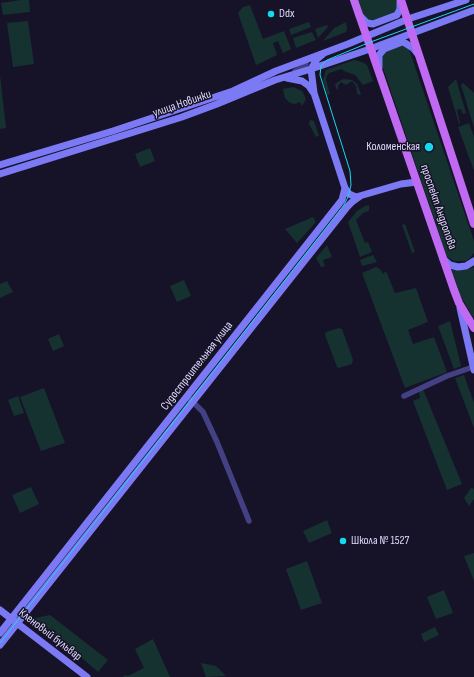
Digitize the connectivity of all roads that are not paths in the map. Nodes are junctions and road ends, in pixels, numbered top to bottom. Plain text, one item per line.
1 (354, 0) edge
2 (401, 0) edge
3 (466, 0) edge
4 (474, 10) edge
5 (357, 11) junction
6 (408, 20) junction
7 (412, 33) junction
8 (366, 36) junction
9 (370, 49) junction
10 (323, 54) junction
11 (420, 59) junction
12 (305, 61) junction
13 (311, 69) junction
14 (380, 76) junction
15 (283, 78) junction
16 (314, 93) junction
17 (113, 131) junction
18 (116, 138) junction
19 (0, 165) edge
20 (0, 174) edge
21 (416, 182) junction
22 (345, 188) junction
23 (360, 196) junction
24 (474, 224) edge
25 (443, 259) junction
26 (474, 261) edge
27 (459, 303) junction
28 (474, 328) edge
29 (473, 369) edge
30 (187, 396) junction
31 (404, 396) dead end
32 (193, 401) junction
33 (249, 521) dead end
34 (0, 610) edge
35 (12, 618) junction
36 (18, 623) junction
37 (0, 633) edge
38 (0, 646) edge
39 (87, 677) edge

1 - 5 main road, проспект Андропова
2 - 5 street
2 - 6 main road
3 - 6 street, улица Новинки
4 - 7 street, улица Новинки
5 - 8 main road, проспект Андропова
6 - 7 main road
6 - 8 street, улица Новинки
7 - 9 street, улица Новинки
7 - 11 main road
8 - 9 main road, проспект Андропова
8 - 10 street, улица Новинки
9 - 13 street, улица Новинки
9 - 14 main road, проспект Андропова
10 - 12 street, улица Новинки
10 - 13 street
11 - 14 street
11 - 24 main road
12 - 15 street
12 - 17 street, улица Новинки
13 - 15 street, улица Новинки
13 - 16 street
14 - 21 main road, проспект Андропова
15 - 16 street
15 - 18 street, улица Новинки
16 - 22 street
17 - 18 street
17 - 19 street, улица Новинки
18 - 20 street, улица Новинки
21 - 23 street
21 - 25 main road, проспект Андропова
22 - 23 street
22 - 30 street, Судостроительная улица
23 - 32 street, Судостроительная улица
25 - 26 street
25 - 27 main road, проспект Андропова
27 - 28 main road, проспект Андропова
27 - 29 street
29 - 31 street
30 - 32 street
30 - 35 street, Судостроительная улица
32 - 33 street
32 - 36 street, Судостроительная улица
34 - 35 street, Кленовый бульвар
35 - 36 street, Кленовый бульвар
35 - 37 street, Судостроительная улица
36 - 38 street, Судостроительная улица
36 - 39 street, Кленовый бульвар

